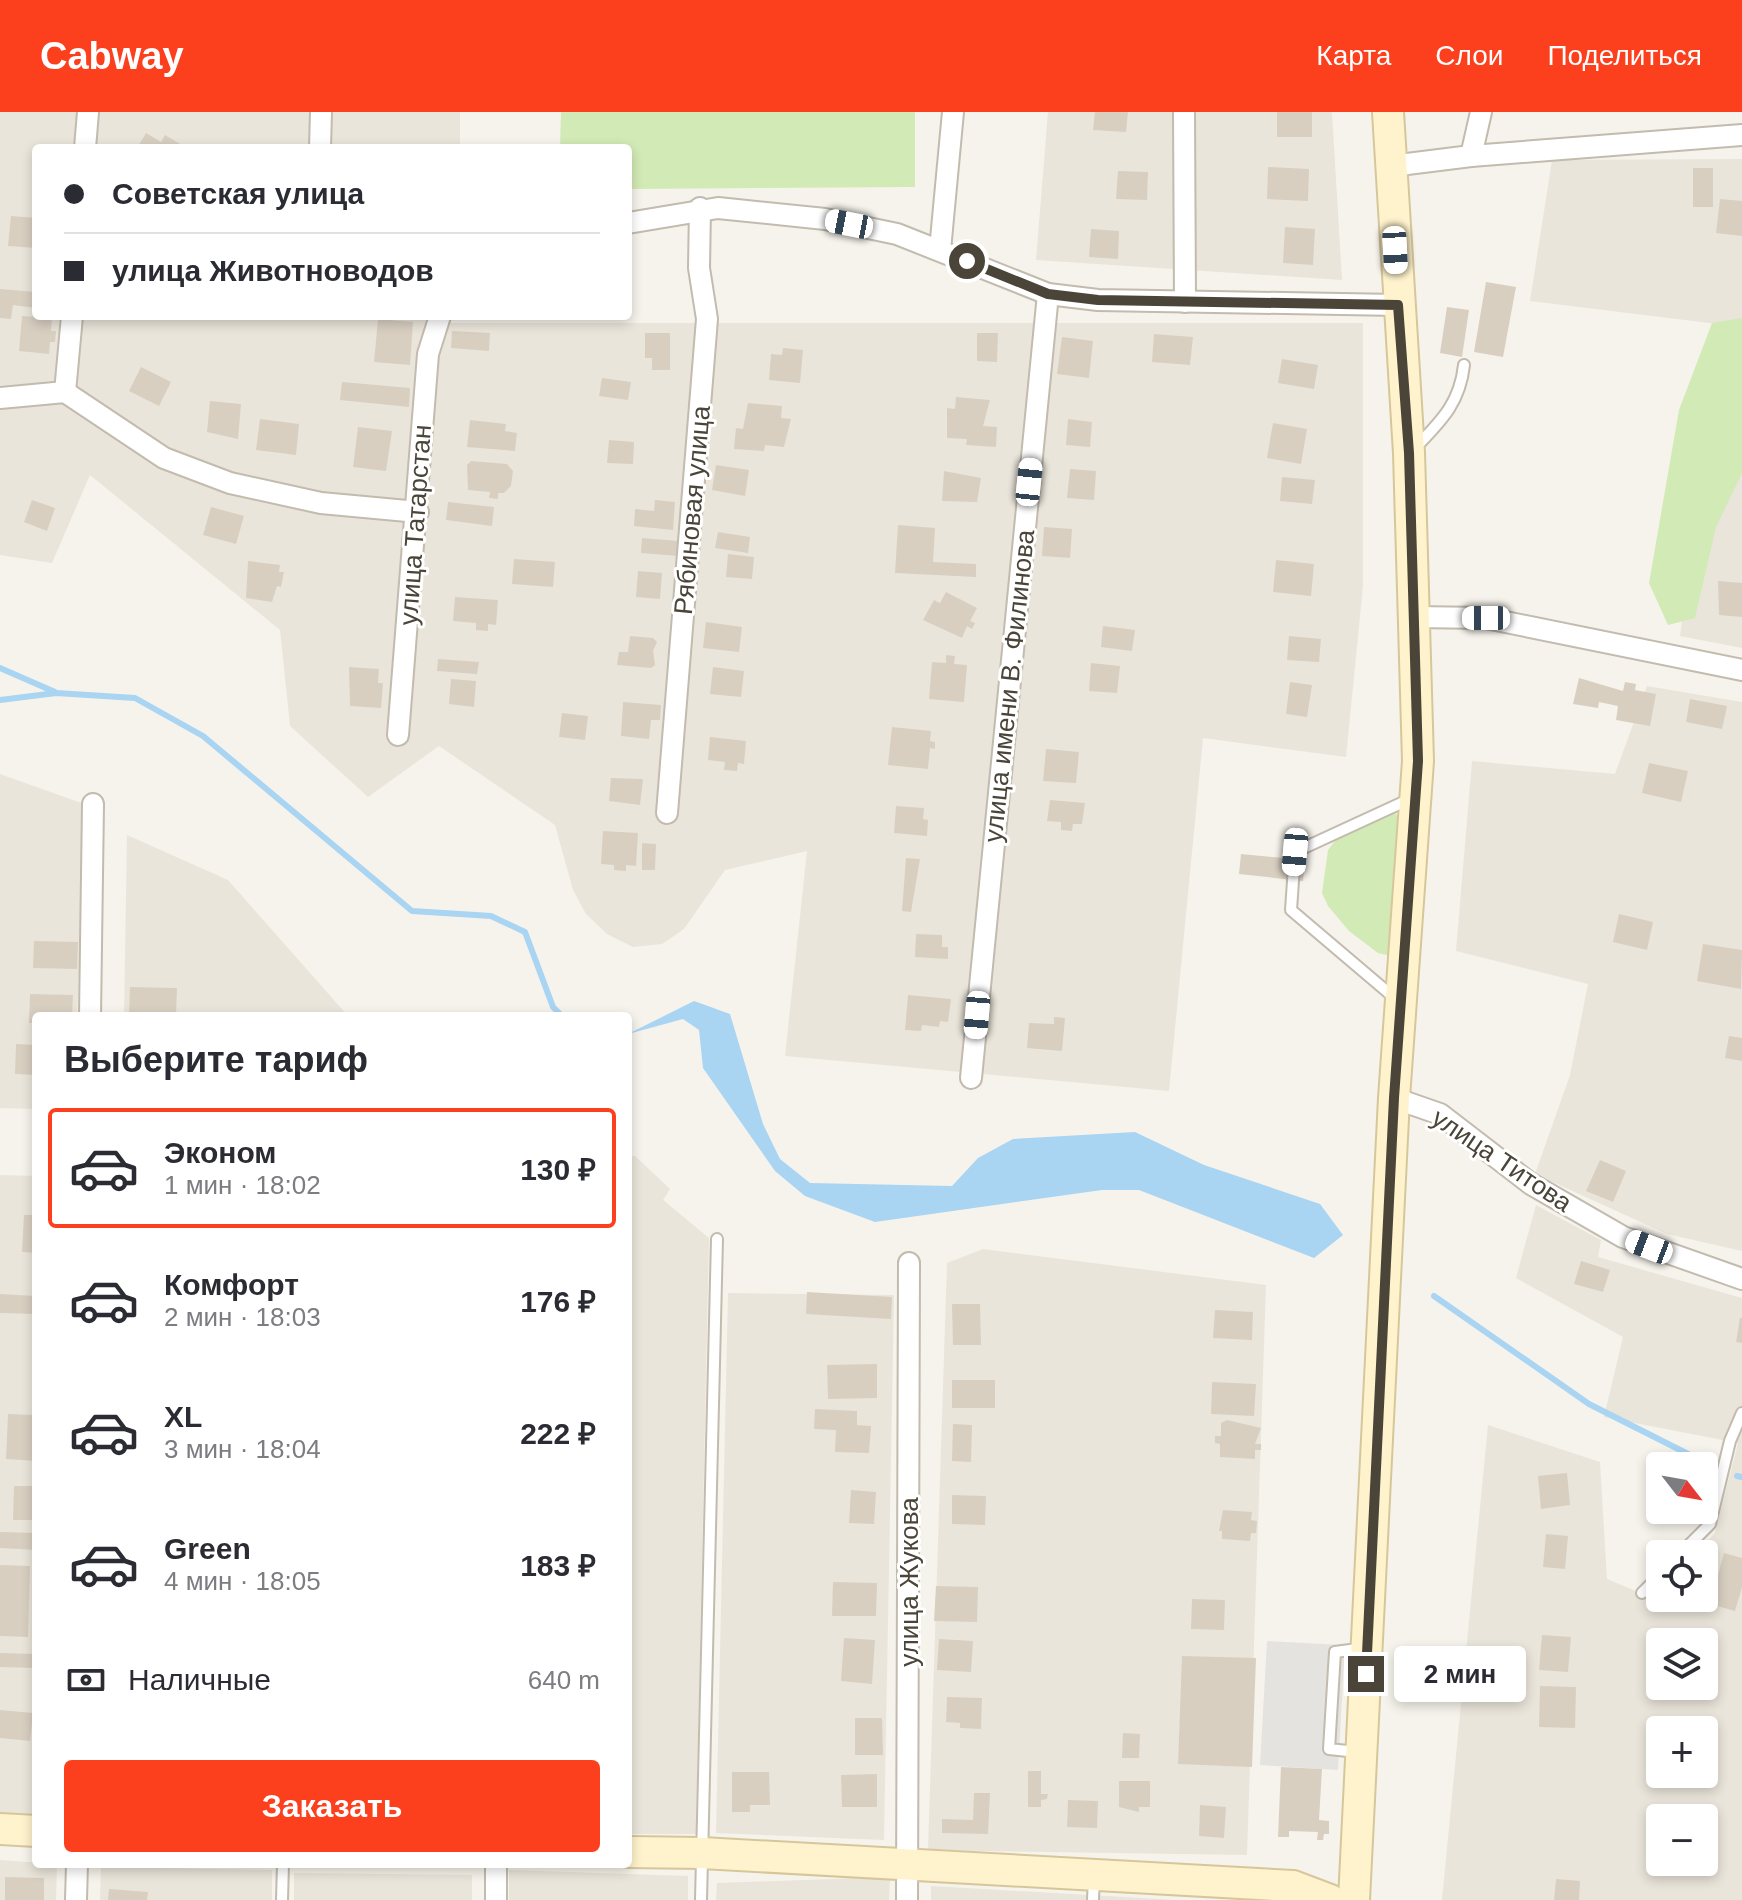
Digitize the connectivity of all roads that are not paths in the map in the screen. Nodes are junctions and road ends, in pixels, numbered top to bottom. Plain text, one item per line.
1 (88, 112) edge
2 (321, 112) edge
3 (953, 112) edge
4 (1184, 112) edge
5 (1388, 112) edge
6 (1481, 112) edge
7 (1742, 135) edge
8 (85, 144) edge
9 (320, 144) edge
10 (1471, 156) junction
11 (1391, 166) junction
12 (700, 208) junction
13 (632, 222) edge
14 (940, 250) junction
15 (1048, 294) junction
16 (1185, 302) junction
17 (1398, 305) junction
18 (72, 320) edge
19 (439, 320) edge
20 (1464, 365) dead end
21 (65, 392) junction
22 (0, 398) edge
23 (1409, 453) junction
24 (418, 512) junction
25 (1413, 617) junction
26 (1742, 670) edge
27 (398, 735) dead end
28 (1416, 796) junction
29 (93, 804) dead end
30 (667, 813) dead end
31 (1401, 1003) junction
32 (90, 1012) edge
33 (971, 1078) dead end
34 (1394, 1098) junction
35 (717, 1239) dead end
36 (909, 1263) dead end
37 (1742, 1279) edge
38 (1742, 1413) edge
39 (1694, 1540) edge
40 (1646, 1589) edge
41 (1642, 1593) dead end
42 (0, 1829) edge
43 (32, 1831) edge
44 (632, 1852) edge
45 (702, 1853) junction
46 (908, 1863) junction
47 (77, 1868) edge
48 (283, 1868) edge
49 (496, 1868) edge
50 (1093, 1887) edge
51 (76, 1900) edge
52 (282, 1900) edge
53 (496, 1900) edge
54 (701, 1900) edge
55 (907, 1900) edge
56 (1330, 1900) edge
57 (1354, 1900) edge

1 - 8 street
2 - 9 street
3 - 14 street
4 - 16 street
5 - 11 main road
6 - 10 street
7 - 10 street
10 - 11 street
11 - 17 main road
12 - 13 street
12 - 14 street
12 - 30 street, Рябиновая улица
14 - 15 street
15 - 16 street
15 - 33 street, улица имени В. Филинова
16 - 17 street
17 - 23 main road
18 - 21 street
19 - 24 street, улица Татарстан
20 - 23 lane
21 - 22 street
21 - 24 street
23 - 25 main road
24 - 27 street, улица Татарстан
25 - 26 street
25 - 28 main road
28 - 31 main road
28 - 31 lane
29 - 32 street
31 - 34 main road
34 - 37 street, улица Титова
34 - 57 main road
35 - 45 lane
36 - 46 street, улица Жукова
38 - 39 lane
40 - 41 lane
42 - 43 main road
44 - 45 main road
45 - 46 main road
45 - 54 lane
46 - 50 main road
46 - 55 street, улица Жукова
47 - 51 street
48 - 52 lane
49 - 53 street
50 - 56 main road

